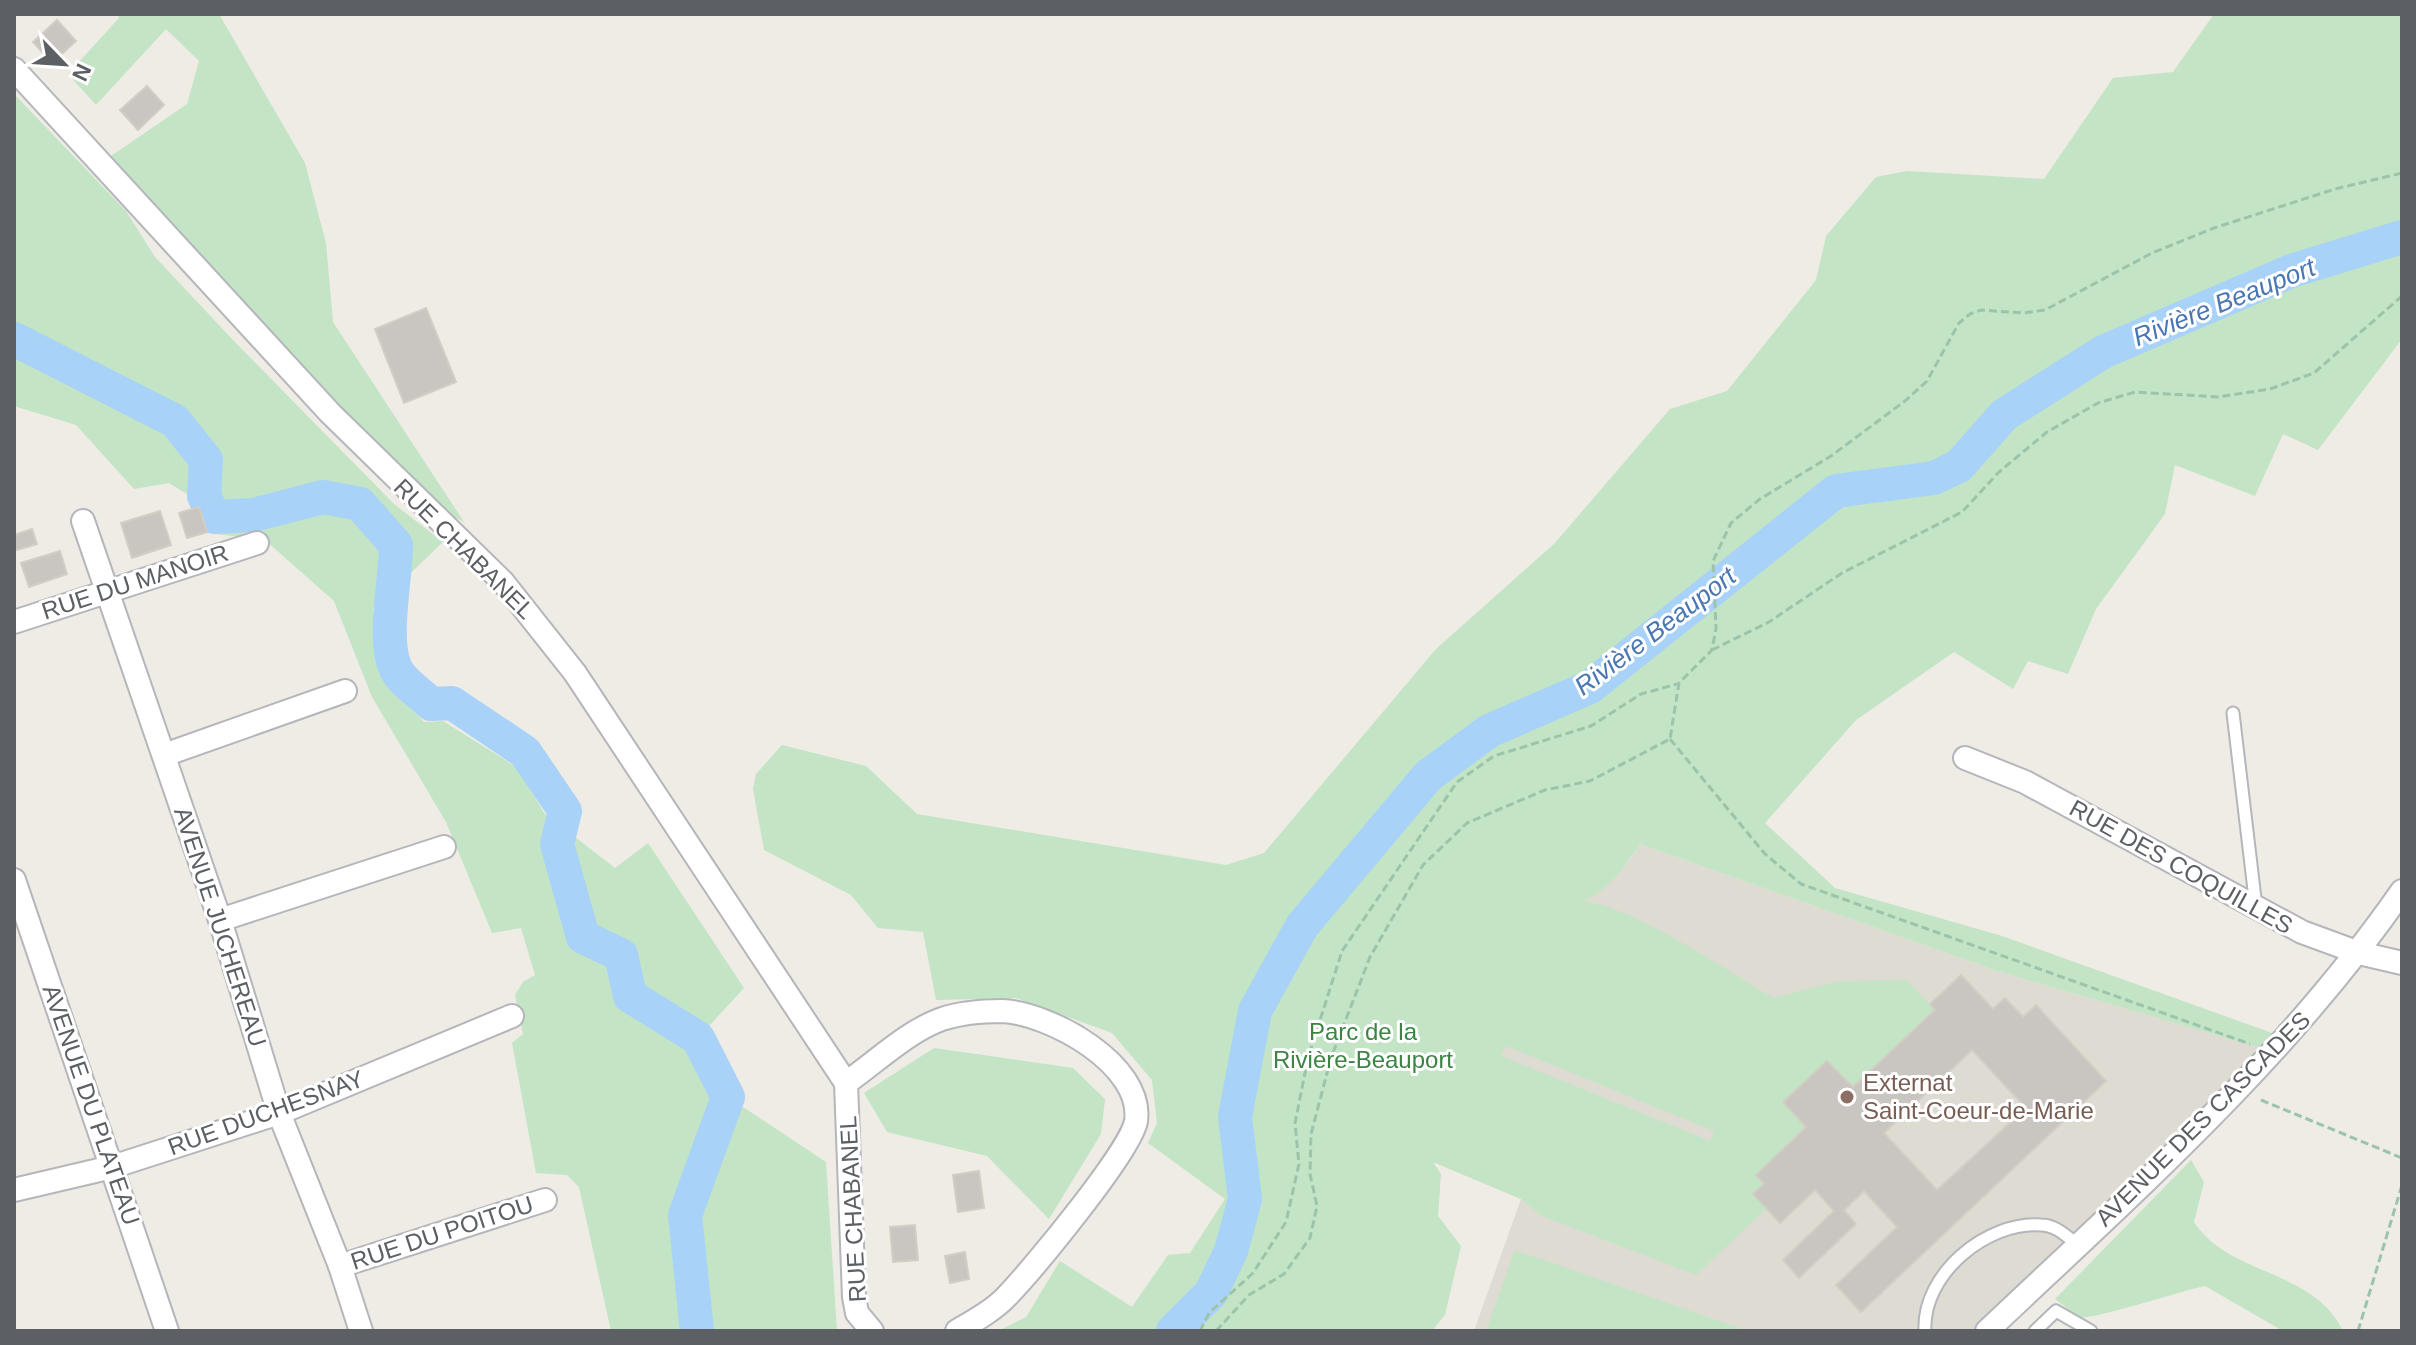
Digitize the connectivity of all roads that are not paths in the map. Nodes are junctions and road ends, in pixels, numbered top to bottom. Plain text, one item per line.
1 (14, 69) edge
2 (83, 521) dead end
3 (257, 543) dead end
4 (107, 592) junction
5 (14, 622) edge
6 (345, 691) dead end
7 (2233, 713) dead end
8 (164, 755) junction
9 (1965, 758) dead end
10 (444, 847) dead end
11 (14, 880) edge
12 (2402, 891) edge
13 (2257, 908) junction
14 (220, 920) junction
15 (2359, 953) junction
16 (2402, 963) edge
17 (512, 1016) dead end
18 (846, 1083) junction
19 (279, 1113) junction
20 (112, 1167) junction
21 (14, 1190) edge
22 (545, 1200) dead end
23 (2078, 1245) junction
24 (340, 1266) junction
25 (167, 1331) edge
26 (361, 1331) edge
27 (872, 1331) edge
28 (957, 1331) edge
29 (1925, 1331) edge
30 (1987, 1331) edge
31 (2035, 1331) edge
32 (2091, 1331) edge

1 - 18 street, RUE CHABANEL
2 - 4 street, AVENUE JUCHEREAU
3 - 4 street, RUE DU MANOIR
4 - 5 street, RUE DU MANOIR
4 - 8 street, AVENUE JUCHEREAU
6 - 8 street
7 - 13 lane
8 - 14 street, AVENUE JUCHEREAU
9 - 13 street, RUE DES COQUILLES
10 - 14 street
11 - 20 street, AVENUE DU PLATEAU
12 - 15 street, AVENUE DES CASCADES
13 - 15 street, RUE DES COQUILLES
14 - 19 street, AVENUE JUCHEREAU
15 - 16 street, RUE DES COQUILLES
15 - 23 street, AVENUE DES CASCADES
17 - 19 street, RUE DUCHESNAY
18 - 27 street, RUE CHABANEL
18 - 28 street, RUE CHABANEL
19 - 20 street, RUE DUCHESNAY
19 - 24 street, AVENUE JUCHEREAU
20 - 21 street, RUE DUCHESNAY
20 - 25 street, AVENUE DU PLATEAU
22 - 24 street, RUE DU POITOU
23 - 29 lane
23 - 30 street, AVENUE DES CASCADES
24 - 26 street, AVENUE JUCHEREAU
31 - 32 lane

